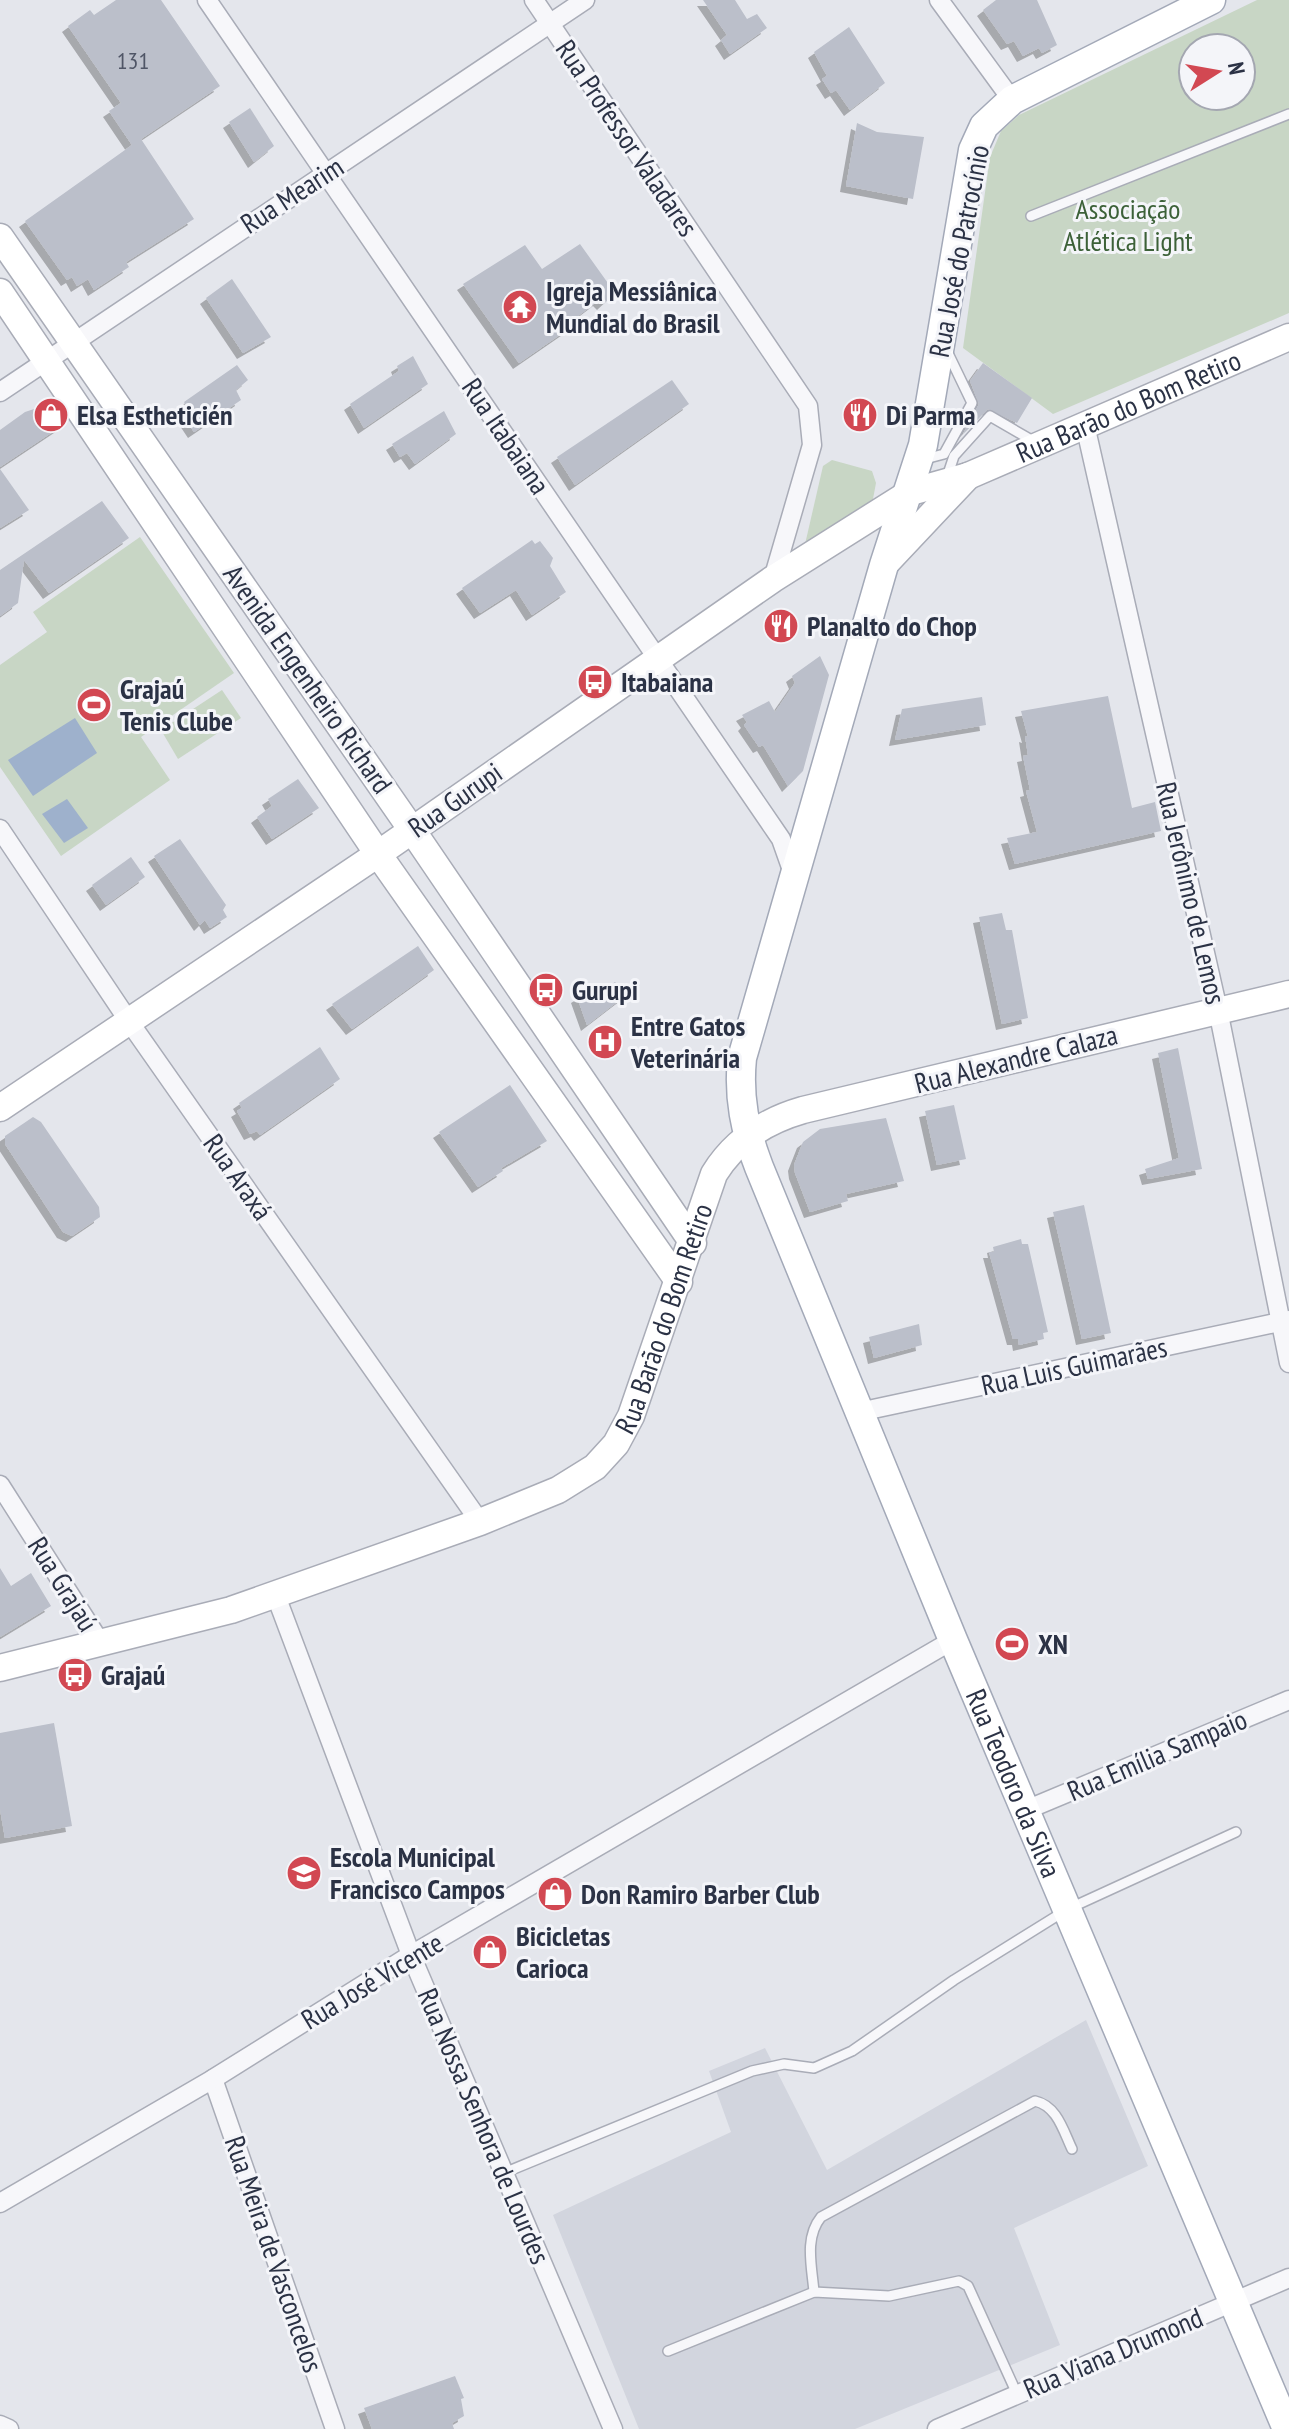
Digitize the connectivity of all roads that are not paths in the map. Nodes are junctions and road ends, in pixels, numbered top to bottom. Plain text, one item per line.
1 (207, 0) edge
2 (534, 0) edge
3 (585, 0) edge
4 (939, 0) edge
5 (1211, 0) edge
6 (549, 23) junction
7 (1012, 100) junction
8 (1289, 114) edge
9 (326, 173) junction
10 (1031, 216) dead end
11 (0, 237) edge
12 (0, 292) edge
13 (1289, 337) edge
14 (942, 338) junction
15 (73, 342) junction
16 (45, 360) junction
17 (0, 392) edge
18 (1085, 425) junction
19 (1040, 445) junction
20 (919, 461) junction
21 (957, 479) junction
22 (911, 492) junction
23 (884, 565) junction
24 (773, 579) junction
25 (659, 659) junction
26 (0, 829) edge
27 (412, 830) junction
28 (378, 854) junction
29 (794, 878) junction
30 (1289, 994) edge
31 (1218, 1010) junction
32 (128, 1020) junction
33 (0, 1108) edge
34 (747, 1136) junction
35 (693, 1243) junction
36 (679, 1282) junction
37 (1285, 1321) edge
38 (1289, 1363) edge
39 (859, 1412) junction
40 (0, 1485) edge
41 (480, 1522) junction
42 (276, 1596) junction
43 (953, 1640) junction
44 (100, 1642) junction
45 (0, 1668) edge
46 (1289, 1700) edge
47 (1026, 1810) junction
48 (1236, 1832) dead end
49 (1068, 1909) junction
50 (411, 1955) junction
51 (213, 2079) junction
52 (1072, 2149) dead end
53 (504, 2173) junction
54 (0, 2203) edge
55 (1289, 2278) edge
56 (814, 2292) junction
57 (1233, 2302) junction
58 (668, 2351) dead end
59 (1017, 2394) junction
60 (0, 2425) edge
61 (9, 2429) edge
62 (335, 2429) edge
63 (613, 2429) edge
64 (937, 2429) edge
65 (1287, 2429) edge

1 - 9 street, Rua Itabaiana
2 - 6 street, Rua Professor Valadares
3 - 6 street, Rua Mearim
4 - 7 street
5 - 7 main road, Rua José do Patrocínio
6 - 9 street, Rua Mearim
6 - 24 street, Rua Professor Valadares
7 - 14 main road, Rua José do Patrocínio
8 - 10 lane
9 - 15 street, Rua Mearim
9 - 25 street, Rua Itabaiana
11 - 15 main road, Avenida Engenheiro Richard
12 - 16 main road, Avenida Engenheiro Richard
13 - 18 main road, Rua Barão do Bom Retiro
14 - 20 main road, Rua José do Patrocínio
14 - 20 lane
15 - 16 street, Rua Mearim
15 - 27 main road, Avenida Engenheiro Richard
16 - 17 street, Rua Mearim
16 - 28 main road, Avenida Engenheiro Richard
18 - 19 main road, Rua Barão do Bom Retiro
18 - 31 street, Rua Jerônimo de Lemos
19 - 21 main road, Rua Barão do Bom Retiro
19 - 21 lane
20 - 22 main road, Rua José do Patrocínio
21 - 22 main road, Rua Barão do Bom Retiro
21 - 23 main road, Rua Barão do Bom Retiro
22 - 23 main road, Rua Barão do Bom Retiro
22 - 24 main road, Rua Gurupi
23 - 29 main road, Rua Barão do Bom Retiro
24 - 25 main road, Rua Gurupi
25 - 27 main road, Rua Gurupi
25 - 29 street, Rua Itabaiana
26 - 32 street, Rua Araxá
27 - 28 main road, Rua Gurupi
27 - 35 main road, Avenida Engenheiro Richard
28 - 32 main road, Rua Gurupi
28 - 36 main road, Avenida Engenheiro Richard
29 - 34 main road, Rua Barão do Bom Retiro
30 - 31 main road, Rua Alexandre Calaza
31 - 34 main road, Rua Alexandre Calaza
31 - 37 street, Rua Jerônimo de Lemos
32 - 33 main road, Rua Gurupi
32 - 41 street, Rua Araxá
34 - 35 main road, Rua Barão do Bom Retiro
34 - 39 main road, Rua Teodoro da Silva
35 - 36 main road, Rua Barão do Bom Retiro
36 - 41 main road, Rua Barão do Bom Retiro
37 - 38 street, Rua Jerônimo de Lemos
37 - 39 street, Rua Luis Guimarães
39 - 43 main road, Rua Teodoro da Silva
40 - 44 street, Rua Grajaú
41 - 42 main road, Rua Barão do Bom Retiro
42 - 44 main road, Rua Barão do Bom Retiro
42 - 50 street, Rua Nossa Senhora de Lourdes
43 - 47 main road, Rua Teodoro da Silva
43 - 50 street, Rua José Vicente
44 - 45 main road, Rua Barão do Bom Retiro
46 - 47 street, Rua Emília Sampaio
47 - 49 main road, Rua Teodoro da Silva
48 - 49 lane
49 - 53 lane
49 - 57 main road, Rua Teodoro da Silva
50 - 51 street, Rua José Vicente
50 - 53 street, Rua Nossa Senhora de Lourdes
51 - 54 street, Rua José Vicente
51 - 62 street, Rua Meira de Vasconcelos
52 - 56 lane
53 - 63 street, Rua Nossa Senhora de Lourdes
55 - 57 street, Rua Viana Drumond
56 - 58 lane
56 - 59 lane
57 - 59 street, Rua Viana Drumond
57 - 65 main road, Rua Teodoro da Silva
59 - 64 street, Rua Viana Drumond
60 - 61 street

